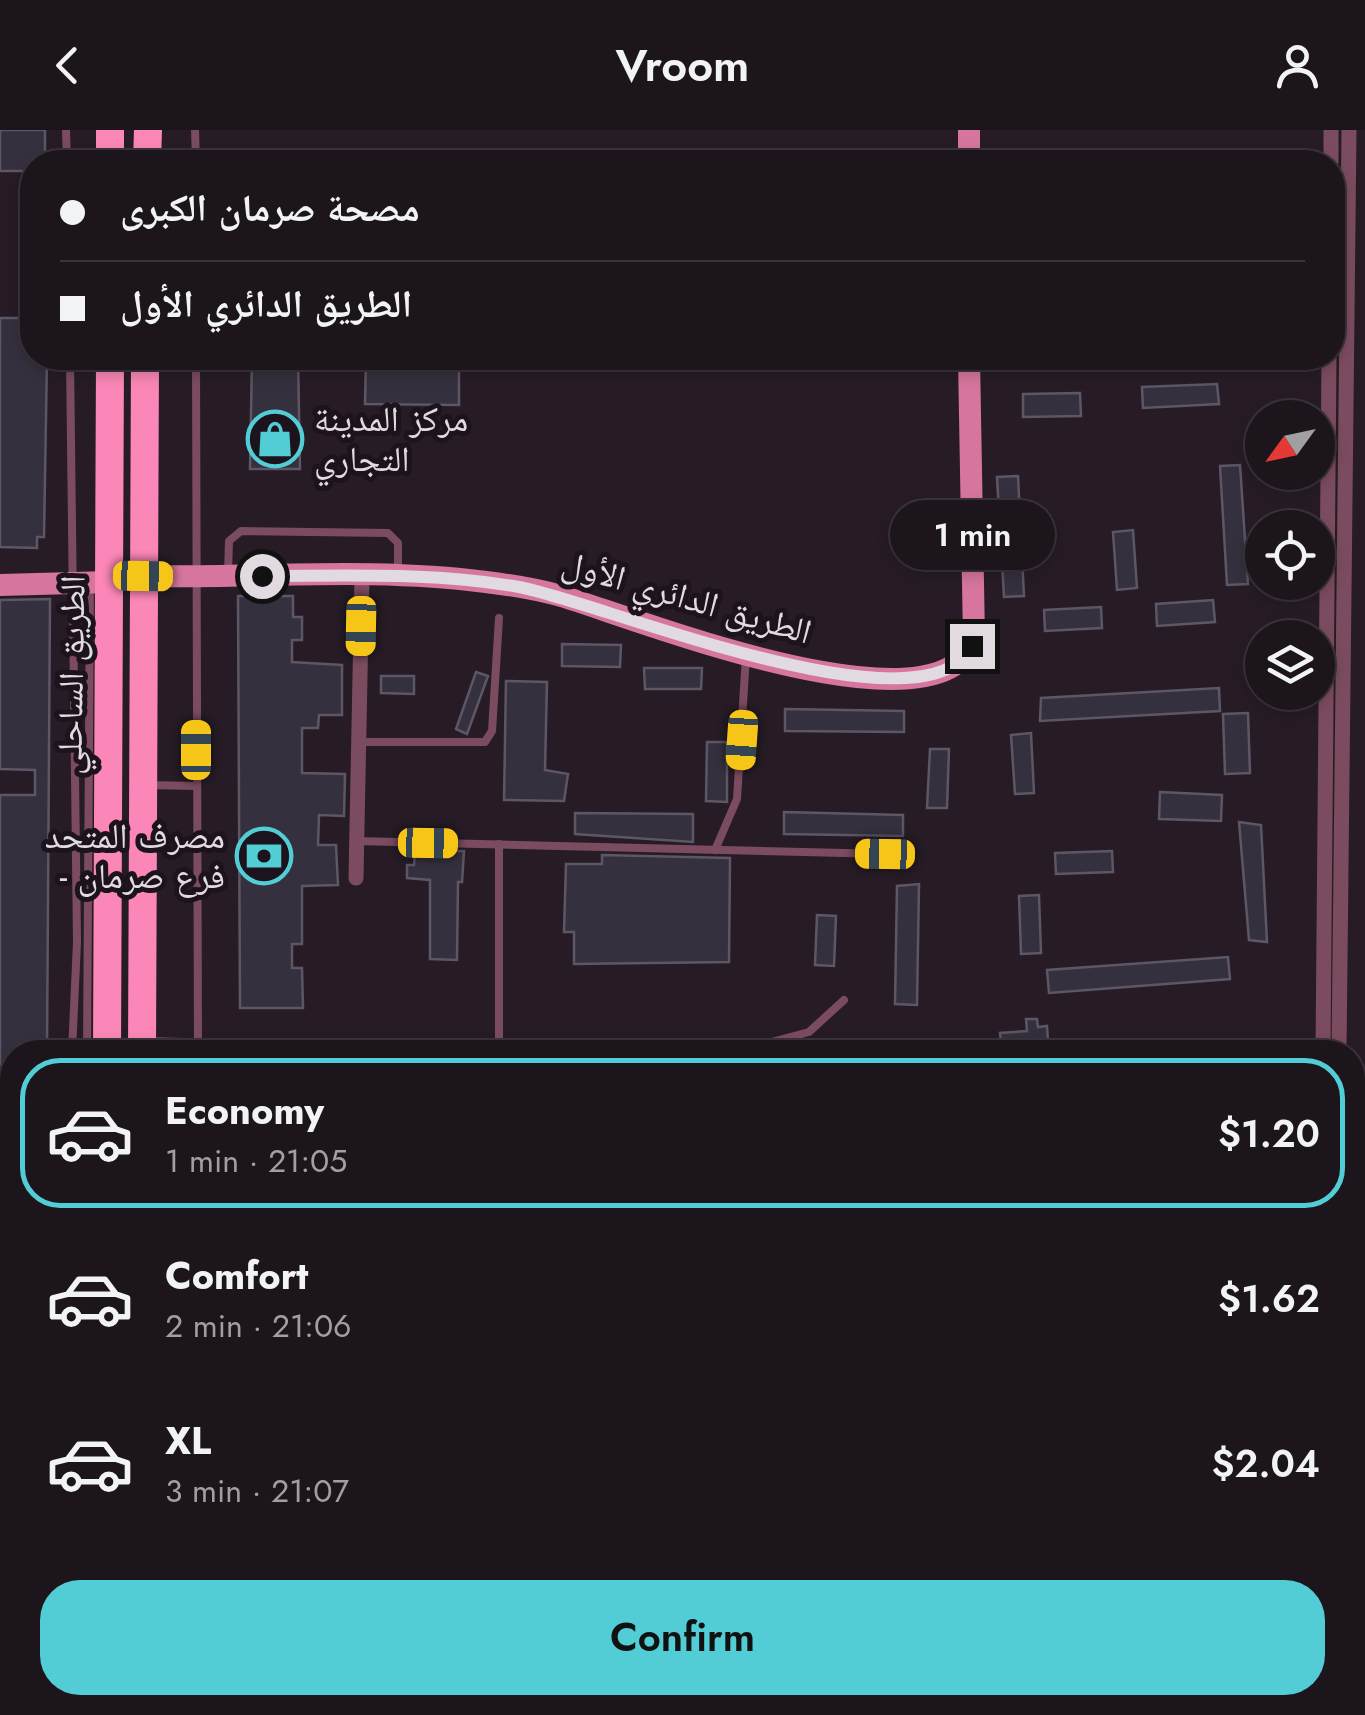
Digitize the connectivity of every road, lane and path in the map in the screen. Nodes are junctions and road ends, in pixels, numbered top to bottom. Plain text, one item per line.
1 (1349, 130) edge
2 (71, 370) edge
3 (109, 370) edge
4 (145, 370) edge
5 (196, 370) edge
6 (969, 370) edge
7 (1329, 370) edge
8 (143, 576) junction
9 (228, 576) junction
10 (362, 576) junction
11 (195, 577) junction
12 (398, 577) junction
13 (92, 582) junction
14 (0, 585) edge
15 (498, 618) dead end
16 (746, 656) junction
17 (359, 742) junction
18 (143, 784) junction
19 (196, 786) junction
20 (356, 841) junction
21 (498, 844) junction
22 (715, 850) junction
23 (885, 854) dead end
24 (356, 878) dead end
25 (77, 942) junction
26 (98, 942) junction
27 (844, 1000) dead end
28 (73, 1040) edge
29 (88, 1040) edge
30 (106, 1040) edge
31 (142, 1040) edge
32 (198, 1040) edge
33 (499, 1040) edge
34 (786, 1040) edge
35 (1323, 1040) edge
36 (1339, 1040) edge

1 - 36 street
2 - 13 lane
3 - 13 highway, الطريق الساحلي
4 - 8 highway, الطريق الساحلي
5 - 11 lane
6 - 16 main road, الطريق الدائري الأول
7 - 35 street
8 - 11 main road, الطريق الدائري الأول
8 - 18 highway, الطريق الساحلي
9 - 10 main road, الطريق الدائري الأول
9 - 11 main road, الطريق الدائري الأول
9 - 12 lane
10 - 12 main road, الطريق الدائري الأول
10 - 17 street
11 - 19 lane
12 - 16 main road, الطريق الدائري الأول
13 - 14 main road
13 - 25 lane
13 - 26 highway, الطريق الساحلي
15 - 17 lane
16 - 22 lane
17 - 20 street
18 - 19 lane
18 - 31 highway, الطريق الساحلي
19 - 32 lane
20 - 21 lane
20 - 24 street
21 - 22 lane
21 - 33 lane
22 - 23 lane
25 - 26 lane
25 - 28 lane
26 - 29 lane
26 - 30 highway, الطريق الساحلي
27 - 34 lane

